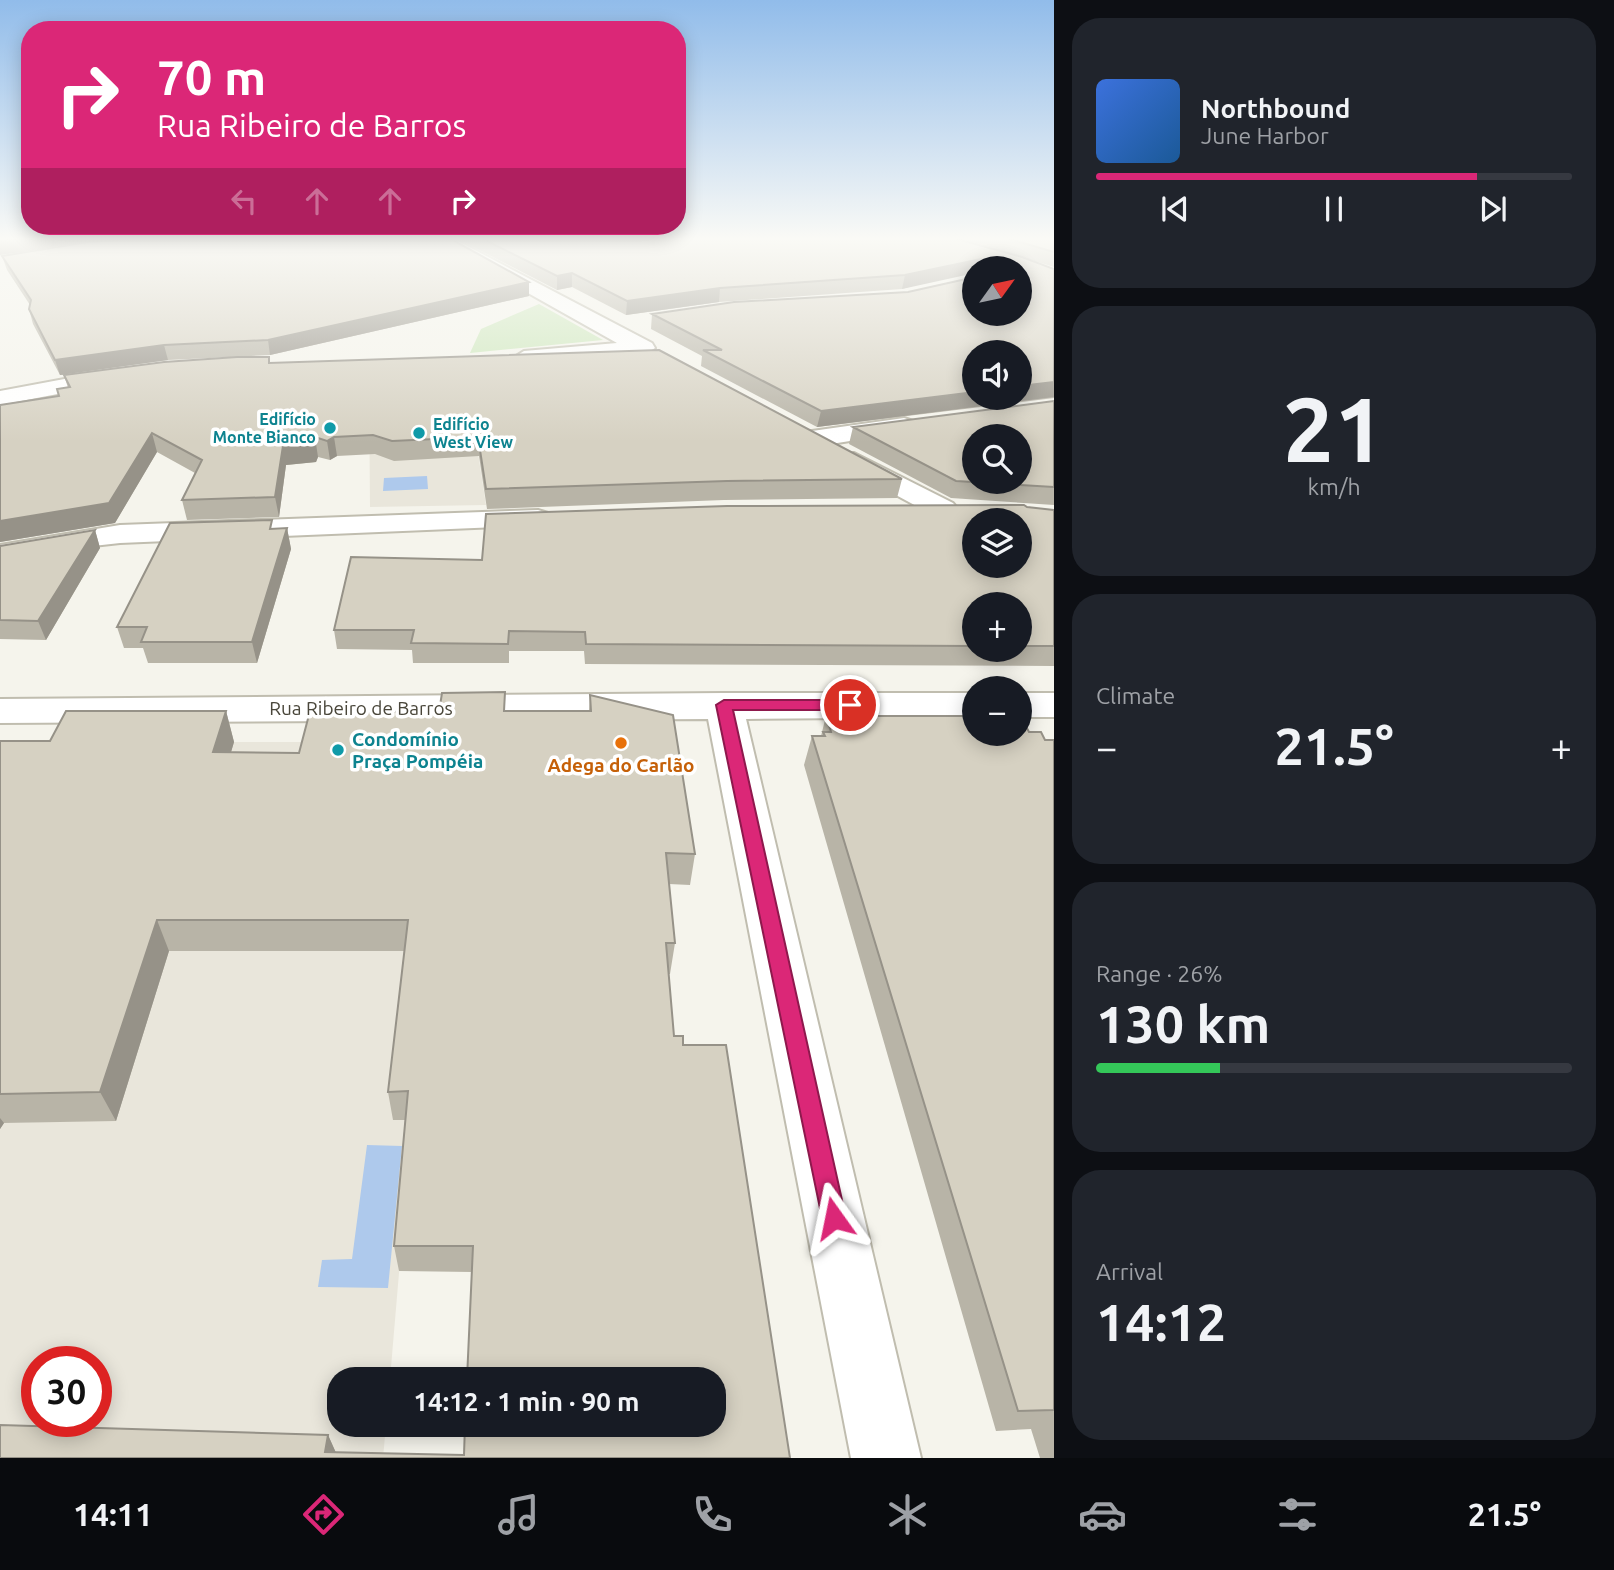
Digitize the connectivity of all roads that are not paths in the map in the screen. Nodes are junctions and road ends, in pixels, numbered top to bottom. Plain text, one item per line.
1 (566, 306) edge
2 (640, 320) edge
3 (607, 328) junction
4 (504, 360) edge
5 (136, 374) edge
6 (0, 398) edge
7 (933, 422) edge
8 (884, 510) edge
9 (572, 518) edge
10 (0, 554) edge
11 (724, 705) junction
12 (962, 705) edge
13 (1032, 705) edge
14 (1054, 705) edge
15 (0, 710) edge
16 (886, 1458) edge

1 - 3 street
2 - 3 street
3 - 4 street
5 - 6 street
7 - 8 street
9 - 10 street
11 - 12 street, Rua Ribeiro de Barros
11 - 15 street, Rua Ribeiro de Barros
11 - 16 street
13 - 14 street

